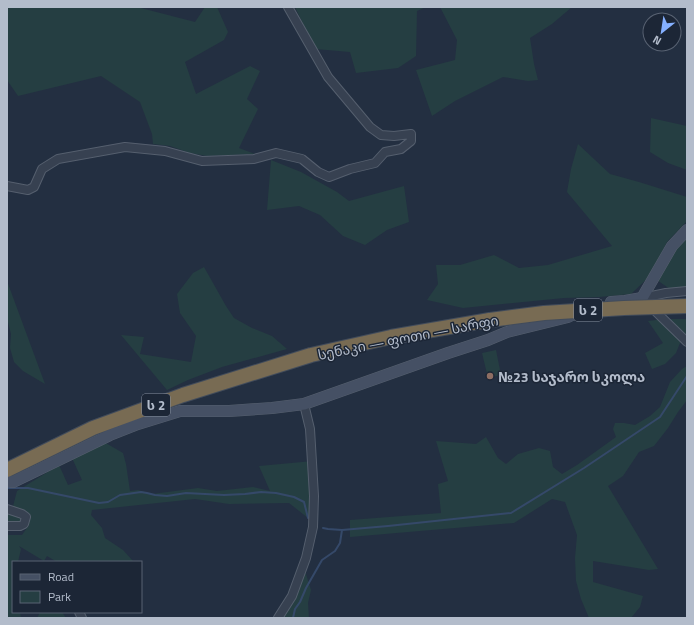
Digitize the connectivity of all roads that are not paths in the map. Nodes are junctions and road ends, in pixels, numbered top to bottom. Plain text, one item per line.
1 (288, 7) edge
2 (7, 186) edge
3 (687, 230) edge
4 (687, 291) edge
5 (642, 298) junction
6 (687, 306) edge
7 (687, 342) edge
8 (304, 404) junction
9 (7, 470) edge
10 (7, 481) edge
11 (7, 509) edge
12 (7, 526) edge
13 (278, 618) edge

1 - 2 street
3 - 5 street
4 - 5 street
5 - 7 street
5 - 8 street
6 - 9 highway, სენაკი — ფოთი — სარფი / ს 2, bridge
8 - 10 street
8 - 13 street
11 - 12 street

